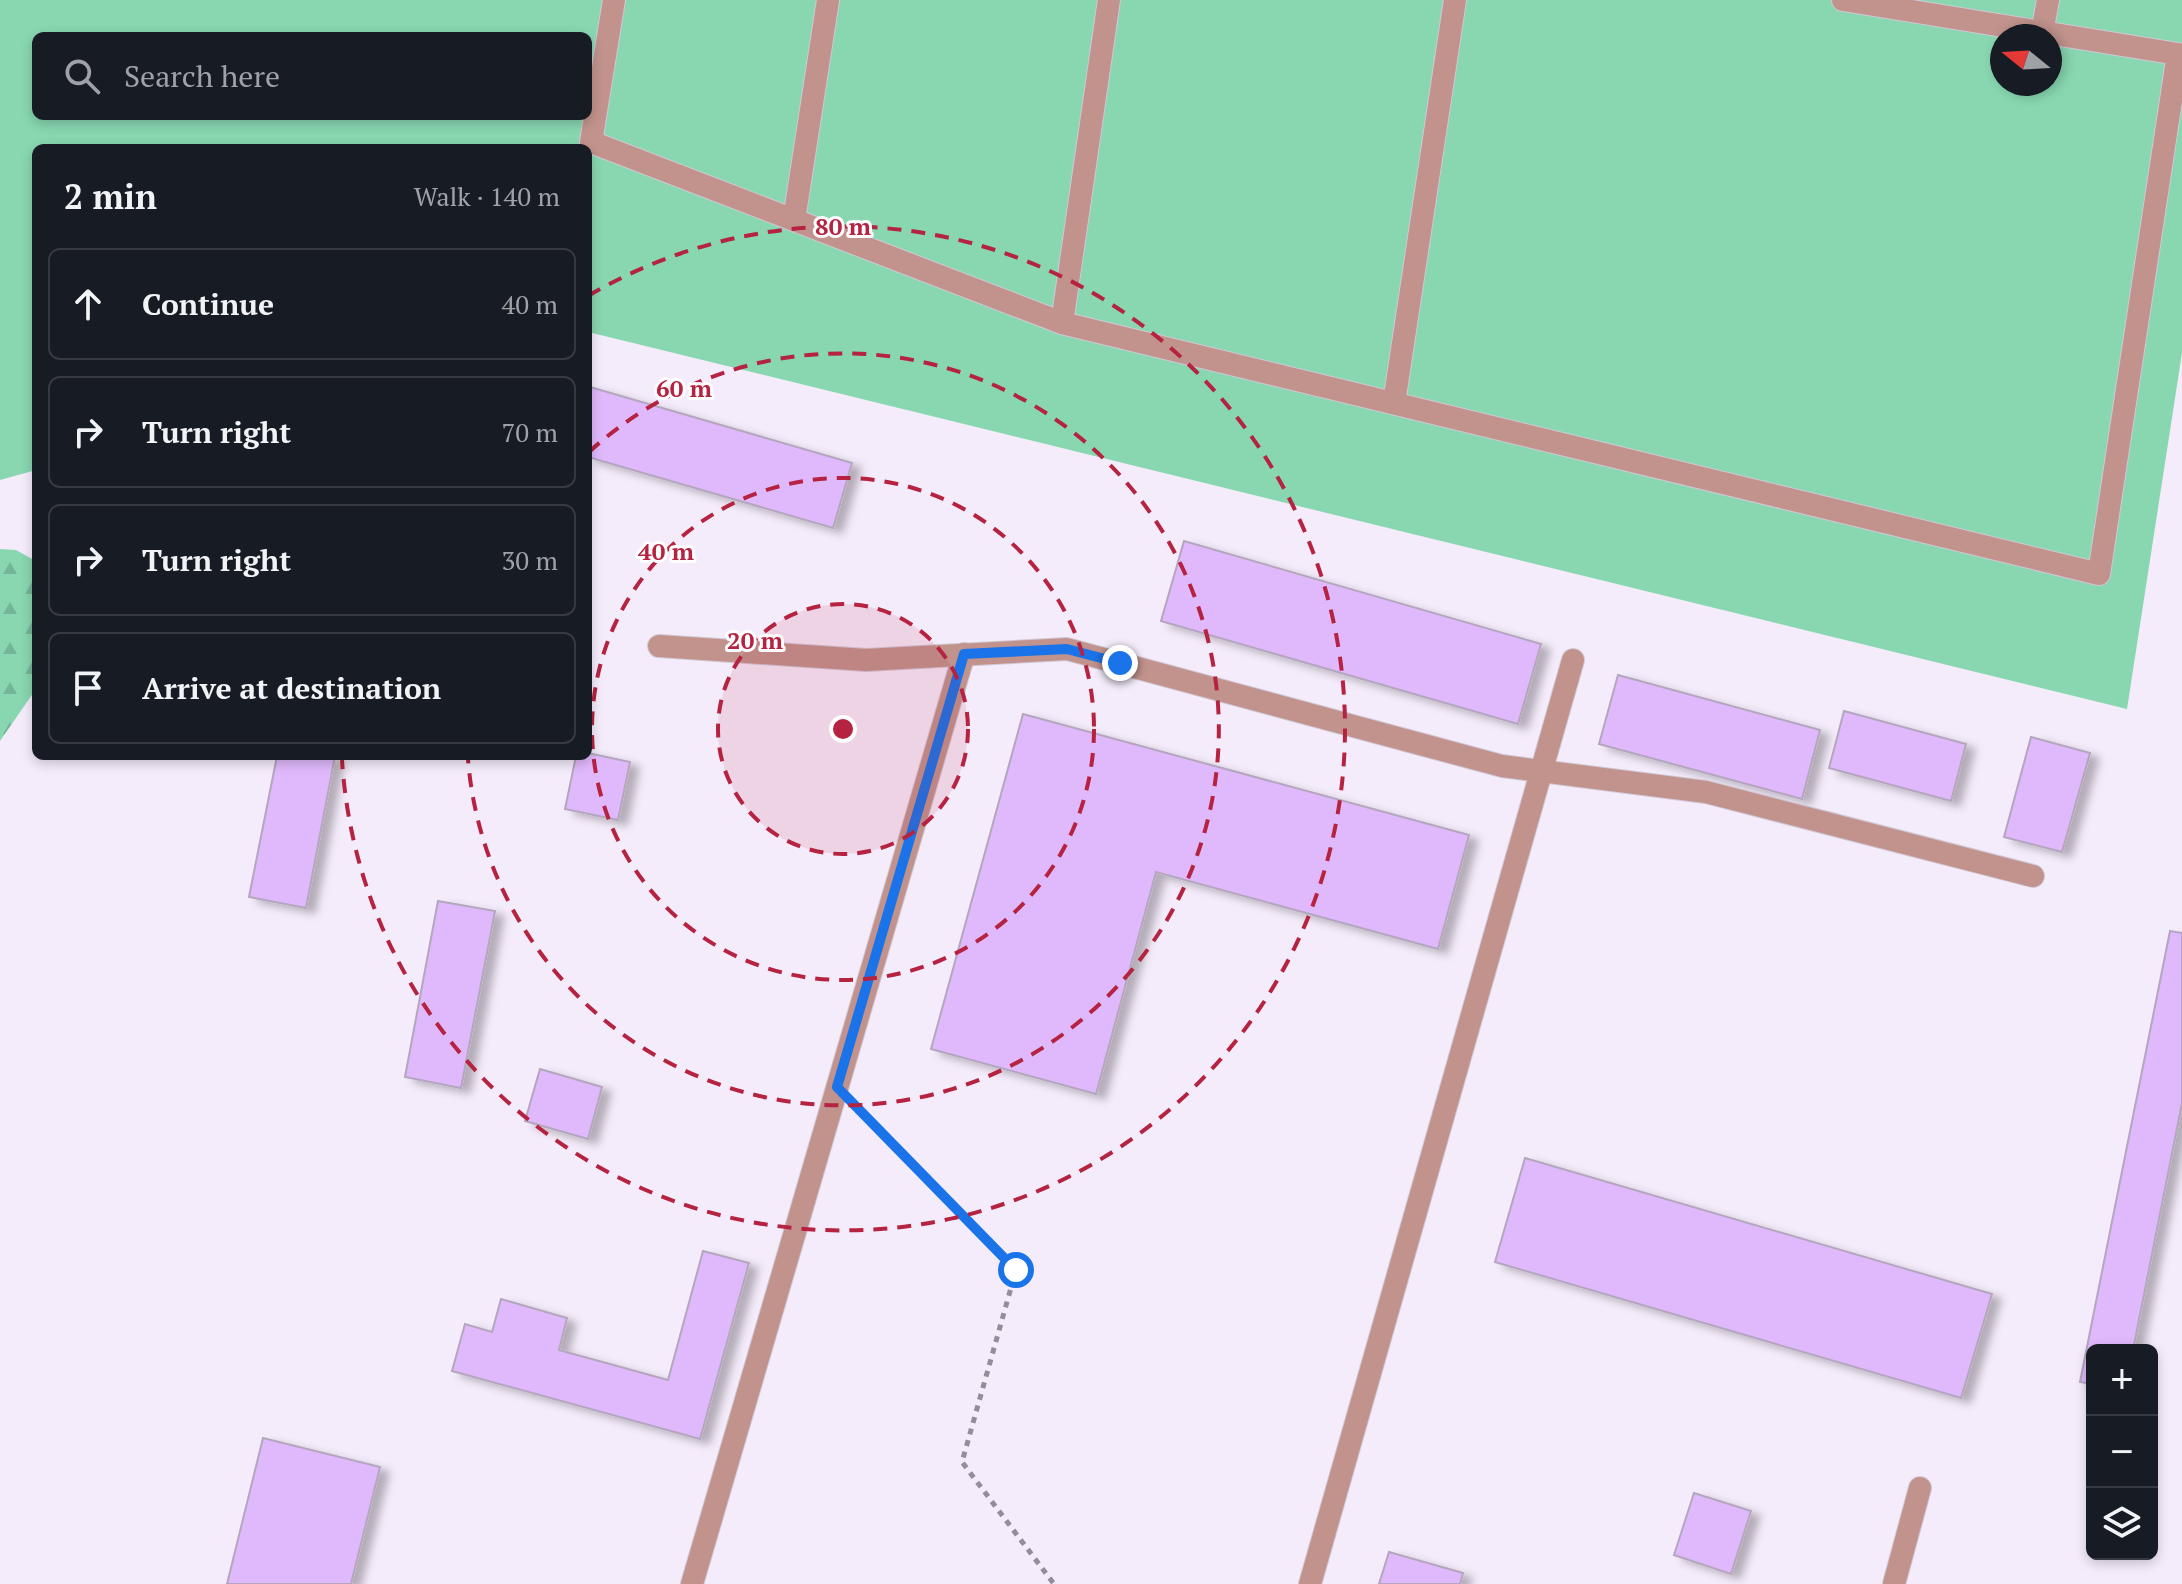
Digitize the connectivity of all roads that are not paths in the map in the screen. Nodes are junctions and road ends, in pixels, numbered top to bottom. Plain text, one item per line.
1 (614, 0) edge
2 (828, 0) edge
3 (1109, 0) edge
4 (1455, 0) edge
5 (1843, 0) edge
6 (2048, 0) edge
7 (1990, 24) edge
8 (2044, 24) edge
9 (2062, 36) edge
10 (794, 220) junction
11 (1062, 323) junction
12 (1394, 403) junction
13 (659, 646) dead end
14 (964, 654) junction
15 (1573, 660) dead end
16 (1541, 771) junction
17 (2033, 876) dead end
18 (1920, 1488) dead end
19 (692, 1584) edge
20 (1310, 1584) edge
21 (1894, 1584) edge

1 - 10 lane
2 - 10 lane
3 - 11 lane
4 - 12 lane
5 - 7 lane
6 - 8 lane
9 - 12 lane
10 - 11 lane
11 - 12 lane
13 - 14 lane
14 - 16 lane
14 - 19 lane
15 - 16 lane
16 - 17 lane
16 - 20 lane
18 - 21 lane

